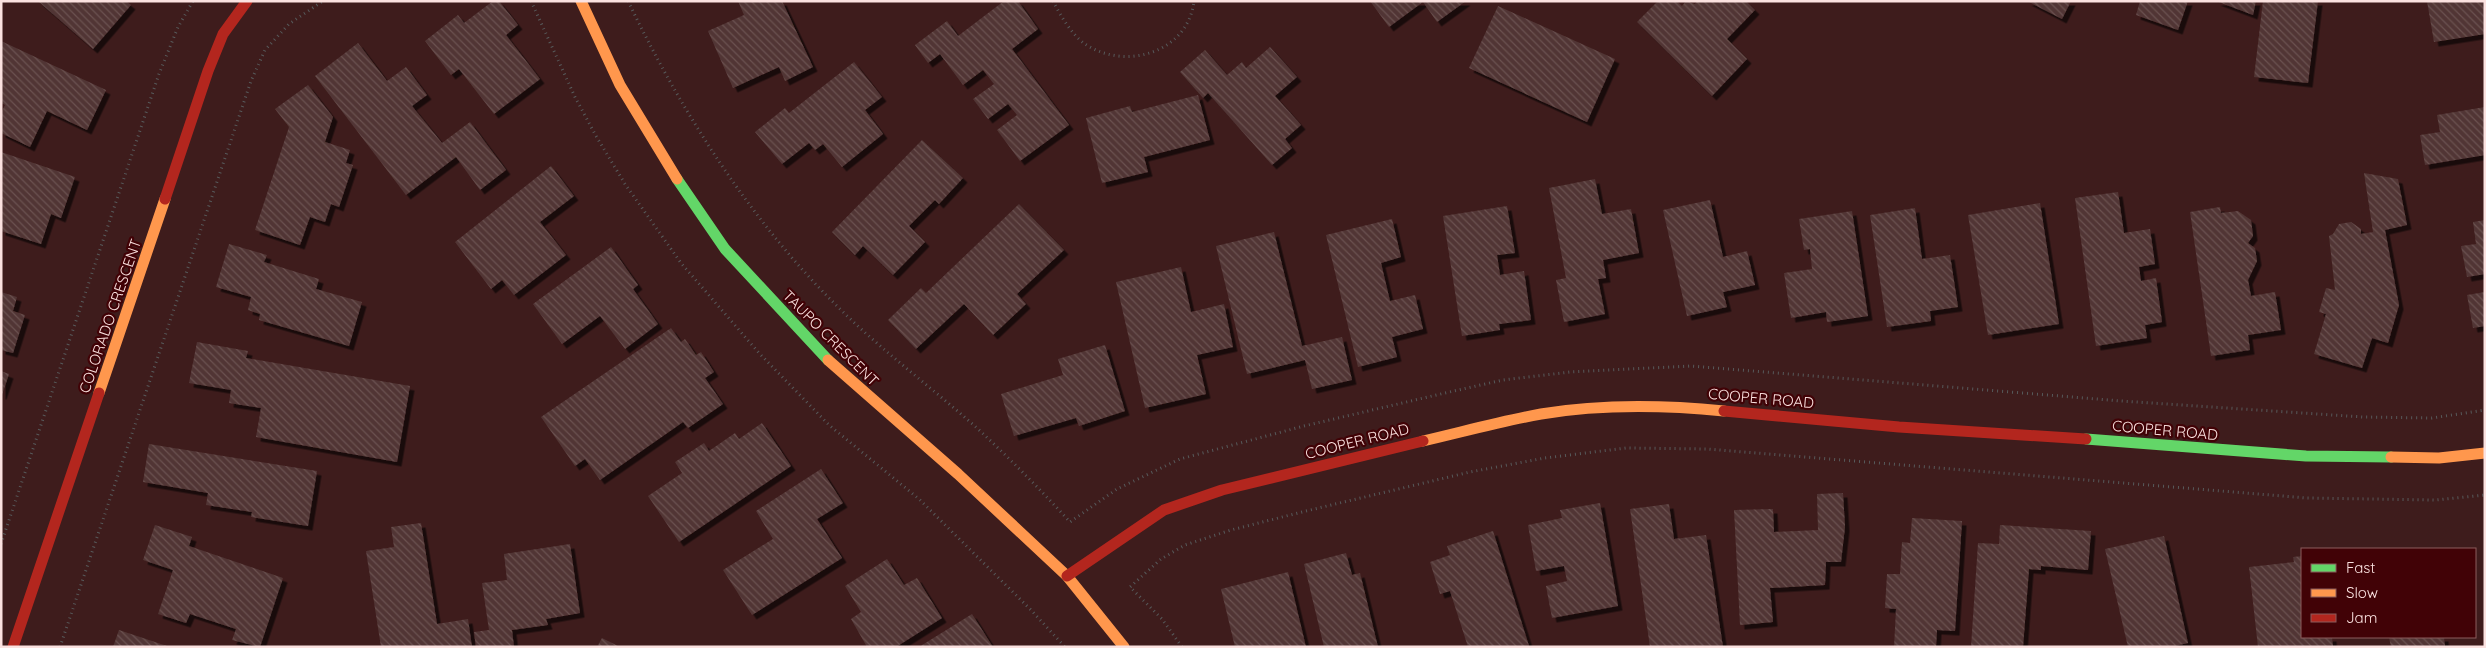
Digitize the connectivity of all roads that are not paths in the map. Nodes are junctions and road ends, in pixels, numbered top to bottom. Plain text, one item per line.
1 (247, 1) edge
2 (581, 1) edge
3 (2485, 453) edge
4 (1066, 576) junction
5 (13, 647) edge
6 (1124, 647) edge

1 - 5 street, COLORADO CRESCENT
2 - 4 street, TAUPO CRESCENT
3 - 4 street, COOPER ROAD
4 - 6 street, TAUPO CRESCENT

